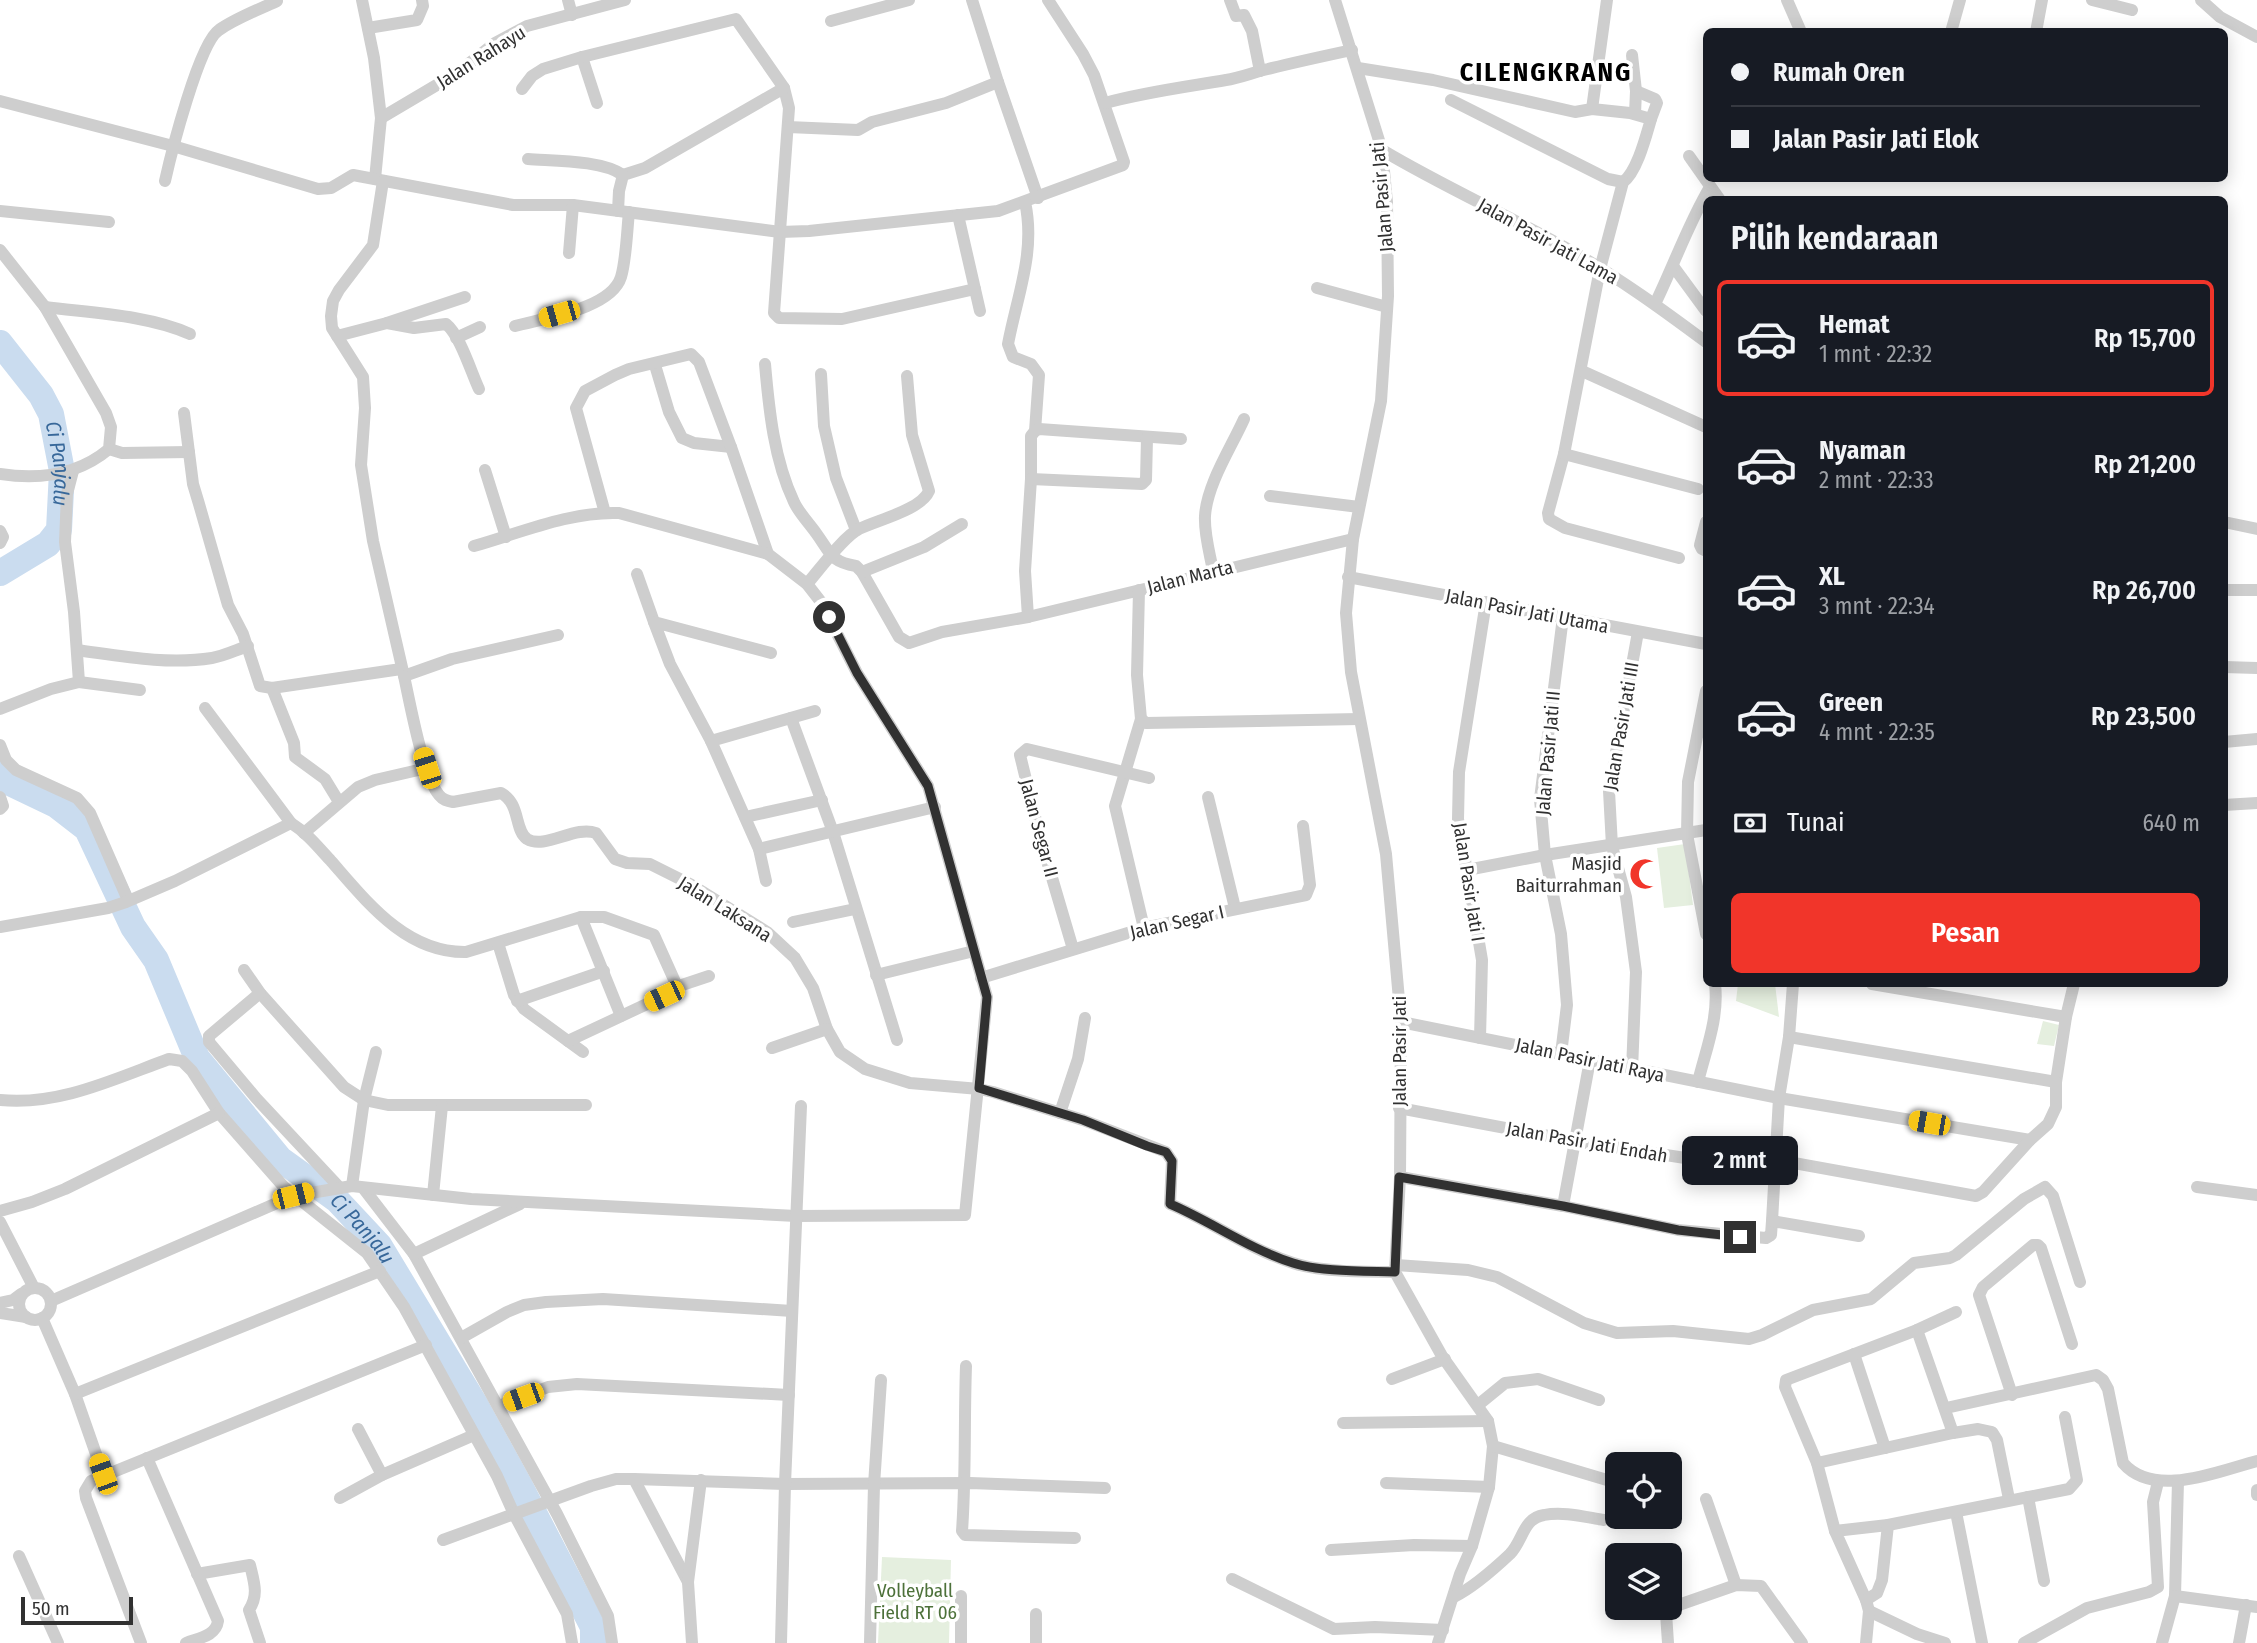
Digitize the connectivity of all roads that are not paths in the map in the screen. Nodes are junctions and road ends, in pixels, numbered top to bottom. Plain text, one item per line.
1 (362, 0) edge
2 (422, 0) edge
3 (568, 0) edge
4 (625, 0) edge
5 (909, 0) edge
6 (972, 0) edge
7 (1048, 0) edge
8 (1230, 0) edge
9 (1335, 0) edge
10 (1607, 0) edge
11 (1787, 0) edge
12 (1960, 0) edge
13 (2042, 0) edge
14 (2092, 0) edge
15 (2201, 0) edge
16 (277, 1) edge
17 (2132, 10) dead end
18 (572, 15) junction
19 (831, 21) dead end
20 (368, 28) junction
21 (1799, 28) edge
22 (1952, 28) edge
23 (2037, 28) edge
24 (2257, 37) edge
25 (1352, 50) junction
26 (1632, 55) dead end
27 (582, 57) junction
28 (1357, 68) junction
29 (1260, 71) junction
30 (998, 82) junction
31 (784, 88) junction
32 (522, 89) dead end
33 (1636, 92) junction
34 (1451, 100) dead end
35 (0, 101) edge
36 (597, 103) dead end
37 (1105, 103) junction
38 (1592, 109) junction
39 (1635, 114) junction
40 (381, 118) junction
41 (1651, 119) junction
42 (788, 127) junction
43 (173, 146) junction
44 (1382, 150) junction
45 (1689, 156) dead end
46 (528, 159) dead end
47 (623, 176) junction
48 (1703, 177) edge
49 (379, 180) junction
50 (164, 181) dead end
51 (1623, 182) junction
52 (1707, 182) edge
53 (1710, 187) junction
54 (1705, 196) edge
55 (1717, 196) edge
56 (1032, 200) junction
57 (1703, 200) edge
58 (573, 205) junction
59 (0, 211) edge
60 (624, 211) junction
61 (958, 215) junction
62 (109, 222) dead end
63 (780, 232) junction
64 (0, 250) edge
65 (569, 253) dead end
66 (1673, 266) junction
67 (1600, 269) junction
68 (1317, 288) dead end
69 (975, 289) junction
70 (465, 297) dead end
71 (1655, 304) junction
72 (45, 307) junction
73 (1387, 307) junction
74 (1703, 307) edge
75 (979, 311) dead end
76 (387, 323) junction
77 (515, 326) dead end
78 (480, 327) dead end
79 (190, 334) dead end
80 (337, 336) junction
81 (456, 338) junction
82 (1703, 340) edge
83 (765, 363) dead end
84 (655, 365) junction
85 (1582, 371) junction
86 (821, 374) dead end
87 (907, 376) dead end
88 (479, 389) dead end
89 (184, 413) dead end
90 (1244, 419) dead end
91 (1703, 426) edge
92 (1035, 431) junction
93 (1147, 438) junction
94 (1181, 439) dead end
95 (732, 447) junction
96 (109, 449) junction
97 (190, 452) junction
98 (1564, 454) junction
99 (485, 470) dead end
100 (72, 471) junction
101 (0, 474) edge
102 (1031, 479) junction
103 (1698, 489) dead end
104 (1270, 496) dead end
105 (1359, 508) junction
106 (605, 513) junction
107 (2228, 523) edge
108 (962, 524) dead end
109 (2257, 529) edge
110 (856, 530) junction
111 (0, 531) edge
112 (506, 537) junction
113 (1353, 539) junction
114 (0, 543) edge
115 (474, 546) dead end
116 (768, 554) junction
117 (831, 556) junction
118 (1679, 558) dead end
119 (1213, 571) junction
120 (862, 572) junction
121 (637, 574) dead end
122 (1349, 577) junction
123 (807, 584) junction
124 (1139, 590) junction
125 (2228, 590) edge
126 (2257, 590) edge
127 (1486, 602) junction
128 (1028, 617) junction
129 (1563, 617) junction
130 (654, 622) junction
131 (1638, 632) junction
132 (558, 635) dead end
133 (1703, 644) edge
134 (248, 646) junction
135 (77, 650) junction
136 (771, 653) dead end
137 (2228, 667) edge
138 (2257, 668) edge
139 (402, 672) junction
140 (79, 682) junction
141 (272, 688) junction
142 (140, 690) dead end
143 (1703, 706) edge
144 (205, 708) dead end
145 (0, 709) edge
146 (815, 711) dead end
147 (791, 718) junction
148 (1141, 719) junction
149 (1359, 719) junction
150 (2257, 739) edge
151 (711, 741) junction
152 (2228, 741) edge
153 (0, 745) edge
154 (427, 768) junction
155 (1125, 772) junction
156 (1149, 778) dead end
157 (0, 797) edge
158 (1208, 797) dead end
159 (822, 800) junction
160 (339, 802) junction
161 (2257, 803) edge
162 (2228, 804) edge
163 (935, 807) junction
164 (0, 809) edge
165 (745, 817) junction
166 (291, 823) junction
167 (1303, 826) dead end
168 (1703, 831) edge
169 (833, 832) junction
170 (304, 833) junction
171 (1687, 834) junction
172 (1612, 846) junction
173 (759, 849) junction
174 (1545, 855) junction
175 (1467, 870) junction
176 (766, 881) dead end
177 (127, 901) junction
178 (1235, 908) junction
179 (855, 909) junction
180 (581, 918) junction
181 (1703, 918) edge
182 (793, 922) dead end
183 (0, 927) edge
184 (1144, 928) junction
185 (498, 943) junction
186 (1073, 949) junction
187 (974, 951) junction
188 (244, 970) dead end
189 (604, 971) junction
190 (876, 975) junction
191 (709, 976) dead end
192 (981, 978) junction
193 (1715, 987) edge
194 (1793, 987) edge
195 (1890, 987) edge
196 (2073, 987) edge
197 (260, 993) junction
198 (664, 996) dead end
199 (517, 1001) junction
200 (621, 1016) junction
201 (2066, 1017) junction
202 (1085, 1018) dead end
203 (1401, 1022) junction
204 (827, 1029) junction
205 (1789, 1037) junction
206 (1480, 1038) junction
207 (897, 1040) dead end
208 (568, 1041) junction
209 (772, 1048) dead end
210 (376, 1052) dead end
211 (583, 1052) dead end
212 (1560, 1054) junction
213 (1590, 1060) junction
214 (1632, 1070) junction
215 (1698, 1082) junction
216 (2056, 1082) junction
217 (979, 1088) junction
218 (1779, 1098) junction
219 (0, 1100) edge
220 (364, 1100) junction
221 (586, 1105) dead end
222 (442, 1106) junction
223 (801, 1106) dead end
224 (1399, 1108) junction
225 (219, 1112) junction
226 (1060, 1113) junction
227 (2030, 1140) junction
228 (1575, 1142) junction
229 (1777, 1166) junction
230 (1399, 1177) junction
231 (2197, 1187) dead end
232 (346, 1188) junction
233 (433, 1195) junction
234 (2257, 1195) edge
235 (293, 1196) junction
236 (524, 1202) junction
237 (1563, 1206) junction
238 (0, 1211) edge
239 (796, 1216) junction
240 (1773, 1221) junction
241 (0, 1222) edge
242 (1859, 1236) dead end
243 (414, 1254) junction
244 (1396, 1269) junction
245 (380, 1270) junction
246 (2080, 1282) dead end
247 (34, 1288) junction
248 (21, 1294) junction
249 (51, 1301) junction
250 (0, 1303) edge
251 (792, 1311) junction
252 (1956, 1312) dead end
253 (0, 1313) edge
254 (26, 1317) junction
255 (42, 1318) junction
256 (1917, 1330) junction
257 (461, 1338) junction
258 (2072, 1344) dead end
259 (426, 1345) junction
260 (1854, 1354) junction
261 (1445, 1359) junction
262 (967, 1366) dead end
263 (1392, 1379) dead end
264 (881, 1380) dead end
265 (75, 1394) junction
266 (789, 1395) junction
267 (2012, 1395) junction
268 (1599, 1400) dead end
269 (1478, 1405) junction
270 (499, 1406) junction
271 (1946, 1408) junction
272 (2065, 1417) dead end
273 (1488, 1421) junction
274 (1343, 1423) dead end
275 (358, 1429) dead end
276 (1953, 1433) junction
277 (474, 1435) junction
278 (1493, 1446) junction
279 (1885, 1448) junction
280 (147, 1458) junction
281 (2257, 1461) edge
282 (1818, 1463) junction
283 (103, 1474) junction
284 (382, 1475) junction
285 (634, 1479) junction
286 (1605, 1479) edge
287 (701, 1480) junction
288 (2178, 1481) junction
289 (2158, 1482) junction
290 (1386, 1483) dead end
291 (785, 1484) junction
292 (965, 1484) junction
293 (874, 1485) junction
294 (1489, 1487) junction
295 (1105, 1488) dead end
296 (2028, 1497) junction
297 (340, 1498) dead end
298 (1706, 1499) dead end
299 (2009, 1499) junction
300 (546, 1504) junction
301 (1956, 1512) junction
302 (518, 1514) junction
303 (1604, 1520) dead end
304 (1888, 1525) junction
305 (1835, 1531) junction
306 (1075, 1538) dead end
307 (443, 1540) dead end
308 (1472, 1546) junction
309 (1332, 1550) dead end
310 (19, 1556) dead end
311 (197, 1574) junction
312 (1232, 1579) dead end
313 (2043, 1581) dead end
314 (688, 1583) junction
315 (1736, 1584) junction
316 (961, 1596) dead end
317 (2175, 1596) junction
318 (1454, 1597) junction
319 (1682, 1603) edge
320 (1868, 1605) junction
321 (2252, 1606) edge
322 (1036, 1614) dead end
323 (1666, 1620) edge
324 (1443, 1630) junction
325 (58, 1643) edge
326 (141, 1643) edge
327 (186, 1643) edge
328 (260, 1643) edge
329 (572, 1643) edge
330 (612, 1643) edge
331 (692, 1643) edge
332 (781, 1643) edge
333 (870, 1643) edge
334 (961, 1643) edge
335 (1036, 1643) edge
336 (1438, 1643) edge
337 (1668, 1643) edge
338 (1802, 1643) edge
339 (1866, 1643) edge
340 (1945, 1643) edge
341 (1982, 1643) edge
342 (2024, 1643) edge
343 (2162, 1643) edge
344 (2239, 1643) edge

1 - 20 street
2 - 20 street
3 - 18 street
4 - 18 street, Jalan Rahayu
5 - 19 street
6 - 30 street
7 - 37 street
8 - 29 street
9 - 25 street, Jalan Pasir Jati
10 - 38 street
11 - 21 street
12 - 22 street
13 - 23 street
14 - 17 street
15 - 24 street
16 - 43 street
18 - 40 street, Jalan Rahayu
20 - 40 street
25 - 28 street, Jalan Pasir Jati
25 - 29 street
26 - 33 street
27 - 31 street
27 - 32 street
27 - 36 street
28 - 38 street
28 - 44 street, Jalan Pasir Jati
29 - 37 street
30 - 42 street
30 - 56 street
31 - 42 street
31 - 47 street
33 - 39 street
33 - 41 street
34 - 51 street
35 - 43 street
37 - 56 street
38 - 39 street
39 - 41 street
40 - 49 street
41 - 51 street
42 - 63 street
43 - 49 street
43 - 50 street
44 - 67 street, Jalan Pasir Jati Lama
44 - 73 street, Jalan Pasir Jati
45 - 48 street
46 - 47 street
47 - 60 street
49 - 58 street
49 - 80 street
51 - 67 street
52 - 53 street
53 - 54 street
53 - 55 street
56 - 61 street
56 - 92 street
57 - 66 street
58 - 60 street
58 - 65 street
59 - 62 street
60 - 63 street
60 - 77 street
61 - 63 street
61 - 69 street
63 - 69 street
64 - 72 street
66 - 71 street
66 - 74 street
67 - 71 street, Jalan Pasir Jati Lama
67 - 85 street
68 - 73 street
69 - 75 street
70 - 76 street
71 - 82 street, Jalan Pasir Jati Lama
72 - 79 street
72 - 96 street
73 - 105 street, Jalan Pasir Jati
76 - 80 street
76 - 81 street
78 - 81 street
80 - 139 street
81 - 88 street
83 - 117 street
84 - 95 street
84 - 95 street
84 - 106 street
85 - 91 street
85 - 98 street
86 - 110 street
87 - 110 street
89 - 97 street
90 - 119 street
92 - 93 street
92 - 102 street
93 - 94 street
93 - 102 street
95 - 116 street
96 - 97 street
96 - 100 street
97 - 134 street
98 - 103 street
98 - 118 street
99 - 112 street
100 - 101 street
100 - 135 street
102 - 128 street
104 - 105 street
105 - 113 street, Jalan Pasir Jati
106 - 112 street
106 - 116 street
107 - 109 street
108 - 120 street
110 - 117 street
111 - 114 street
112 - 115 street
113 - 119 street, Jalan Marta
113 - 122 street, Jalan Pasir Jati
116 - 123 street
117 - 120 street
117 - 123 street
119 - 124 street, Jalan Marta
120 - 128 street, Jalan Marta
121 - 130 street
122 - 127 street, Jalan Pasir Jati Utama
122 - 149 street, Jalan Pasir Jati
123 - 163 street
124 - 128 street, Jalan Marta
124 - 148 street
125 - 126 street
127 - 129 street, Jalan Pasir Jati Utama
127 - 175 street, Jalan Pasir Jati I
129 - 131 street, Jalan Pasir Jati Utama
129 - 174 street, Jalan Pasir Jati II
130 - 136 street
130 - 151 street
131 - 133 street, Jalan Pasir Jati Utama
131 - 172 street, Jalan Pasir Jati III
132 - 139 street
134 - 135 street
134 - 141 street
135 - 140 street
137 - 138 street
139 - 141 street
139 - 154 street
140 - 142 street
140 - 145 street
141 - 160 street
143 - 171 street
144 - 166 street
146 - 147 street
147 - 151 street
147 - 159 street
148 - 149 street
148 - 155 street
149 - 203 street, Jalan Pasir Jati
150 - 152 street
151 - 165 street
153 - 177 street
154 - 160 street
154 - 204 street, Jalan Laksana
155 - 156 street, Jalan Segar II
155 - 184 street
155 - 186 street, Jalan Segar II
157 - 164 street
158 - 178 street
159 - 165 street
159 - 169 street
160 - 170 street
161 - 162 street
163 - 169 street
163 - 187 street
165 - 173 street
166 - 170 street
166 - 177 street
167 - 178 street, Jalan Segar I
168 - 171 street
169 - 173 street
169 - 179 street
170 - 185 street
171 - 172 street
171 - 181 street
172 - 174 street
172 - 214 street, Jalan Pasir Jati III
173 - 176 street
174 - 175 street
174 - 212 street, Jalan Pasir Jati II
175 - 206 street, Jalan Pasir Jati I
177 - 183 street
178 - 184 street, Jalan Segar I
179 - 182 street
179 - 190 street
180 - 185 street
180 - 189 street
180 - 191 street
184 - 186 street, Jalan Segar I
185 - 199 street
186 - 192 street, Jalan Segar I
187 - 190 street
187 - 192 street
188 - 197 street
189 - 199 street
189 - 200 street
190 - 207 street
192 - 217 street
193 - 215 street
194 - 205 street
195 - 201 street
196 - 201 street
197 - 220 street
197 - 232 street
198 - 200 street
199 - 208 street
200 - 208 street
201 - 216 street
202 - 226 street
203 - 206 street, Jalan Pasir Jati Raya
203 - 224 street, Jalan Pasir Jati
204 - 209 street
204 - 217 street, Jalan Laksana
205 - 216 street
205 - 218 street
206 - 212 street, Jalan Pasir Jati Raya
208 - 211 street
210 - 220 street
212 - 213 street, Jalan Pasir Jati Raya
213 - 214 street, Jalan Pasir Jati Raya
213 - 228 street
214 - 215 street, Jalan Pasir Jati Raya
215 - 218 street, Jalan Pasir Jati Raya
216 - 227 street
217 - 226 street, Jalan Laksana
217 - 239 street
218 - 227 street, Jalan Pasir Jati Raya
218 - 229 street
219 - 225 street
220 - 222 street
220 - 232 street
221 - 222 street
222 - 233 street
223 - 239 street
224 - 228 street, Jalan Pasir Jati Endah
224 - 230 street, Jalan Pasir Jati
225 - 235 street
225 - 238 street
226 - 244 street, Jalan Laksana
227 - 229 street, Jalan Pasir Jati Endah
228 - 229 street, Jalan Pasir Jati Endah
228 - 237 street
229 - 240 street
230 - 237 street
230 - 244 street, Jalan Pasir Jati
231 - 234 street
232 - 233 street
232 - 235 street
232 - 243 street
233 - 236 street
235 - 245 street
235 - 249 street
236 - 239 street
236 - 243 street
237 - 240 street
239 - 251 street
240 - 242 street
241 - 247 street
243 - 257 street
244 - 246 street
244 - 261 street
245 - 259 street
245 - 265 street
247 - 248 street
247 - 249 street
248 - 250 street
248 - 254 street
249 - 255 street
251 - 257 street
251 - 266 street
252 - 256 street
253 - 254 street
254 - 255 street
255 - 265 street
256 - 260 street
256 - 271 street
257 - 270 street
258 - 267 street
259 - 277 street
259 - 280 street
260 - 279 street
260 - 282 street
261 - 263 street
261 - 269 street
262 - 292 street
264 - 293 street
265 - 283 street
266 - 270 street
266 - 291 street
267 - 271 street
267 - 289 street
268 - 269 street
269 - 273 street
270 - 300 street
271 - 276 street
272 - 296 street
273 - 274 street
273 - 278 street
275 - 284 street
276 - 279 street
276 - 299 street
277 - 284 street
277 - 302 street
278 - 286 street
278 - 294 street
279 - 282 street
280 - 283 street
280 - 311 street
281 - 288 street
282 - 305 street
283 - 326 street
284 - 297 street
285 - 287 street
285 - 300 street
285 - 314 street
287 - 291 street
287 - 314 street
288 - 289 street
288 - 317 street
289 - 342 street
290 - 294 street
291 - 293 street
291 - 332 street
292 - 293 street
292 - 295 street
292 - 306 street
293 - 333 street
294 - 308 street
296 - 299 street
296 - 313 street
298 - 315 street
299 - 301 street
300 - 302 street
300 - 330 street
301 - 304 street
301 - 341 street
302 - 307 street
302 - 329 street
303 - 318 street
304 - 305 street
304 - 320 street
305 - 320 street
308 - 309 street
308 - 318 street
310 - 325 street
311 - 327 street
311 - 328 street
312 - 324 street
314 - 331 street
315 - 319 street
315 - 338 street
316 - 334 street
317 - 321 street
317 - 343 street
318 - 324 street
320 - 339 street
320 - 340 street
321 - 344 street
322 - 335 street
323 - 337 street
324 - 336 street

